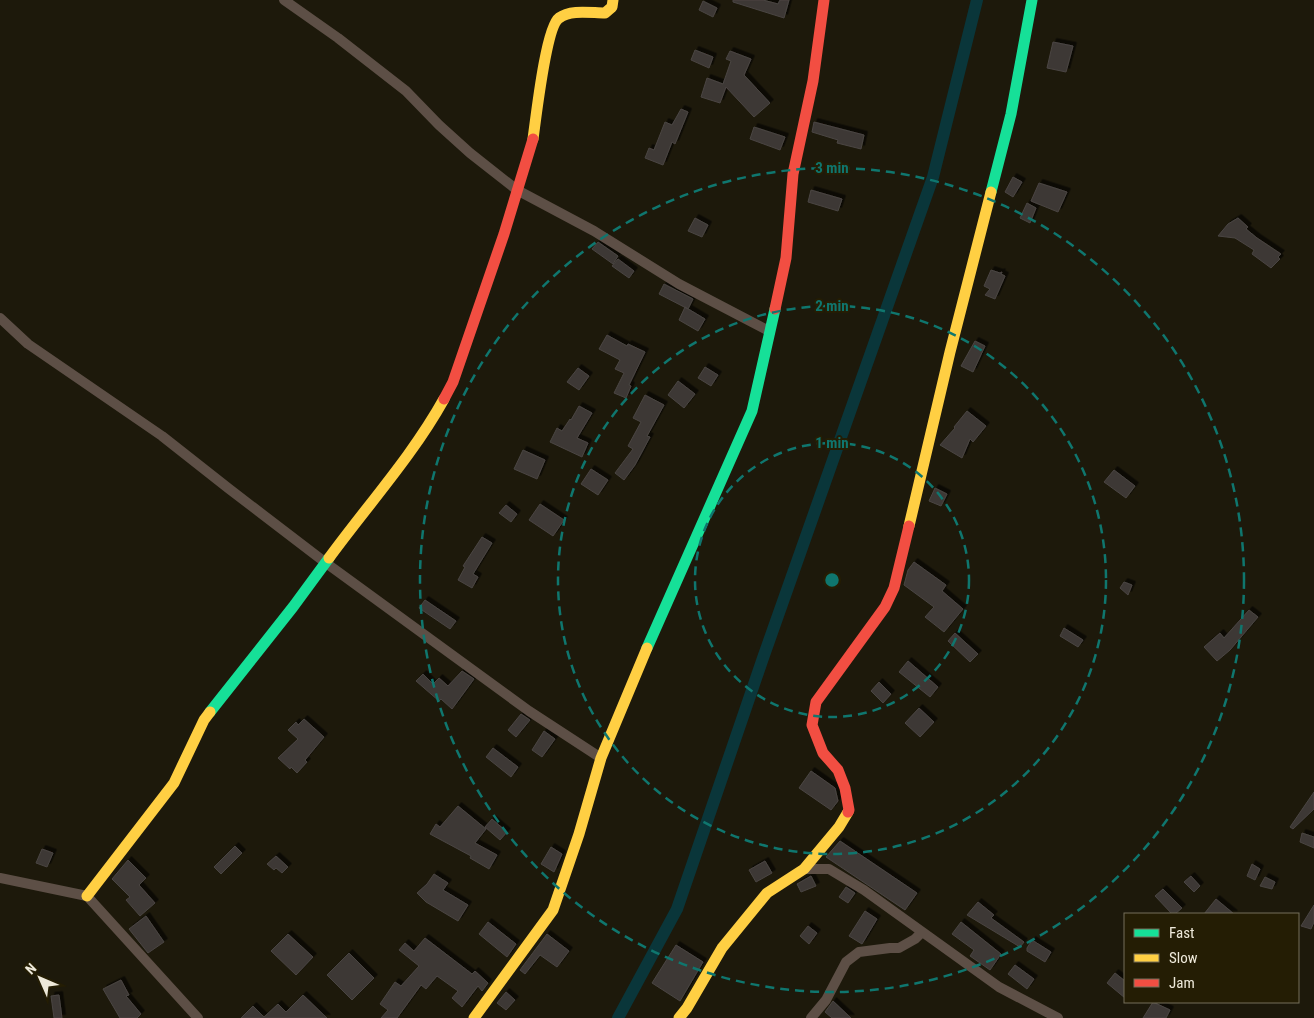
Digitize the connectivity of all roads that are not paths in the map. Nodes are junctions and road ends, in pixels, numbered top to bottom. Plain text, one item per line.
1 (284, 0) edge
2 (613, 0) edge
3 (824, 0) edge
4 (1032, 0) edge
5 (517, 190) junction
6 (0, 318) edge
7 (769, 331) junction
8 (326, 562) junction
9 (601, 758) junction
10 (804, 869) junction
11 (0, 878) edge
12 (87, 896) junction
13 (922, 932) junction
14 (198, 1018) edge
15 (474, 1018) edge
16 (679, 1018) edge
17 (811, 1018) edge
18 (1058, 1018) edge

1 - 5 street
2 - 5 street
3 - 7 street
4 - 10 street
5 - 7 street
5 - 8 street
6 - 8 street
7 - 9 street
8 - 9 street
8 - 12 street
9 - 15 street
10 - 13 street
10 - 16 street
11 - 12 street
12 - 14 street
13 - 17 street
13 - 18 street

